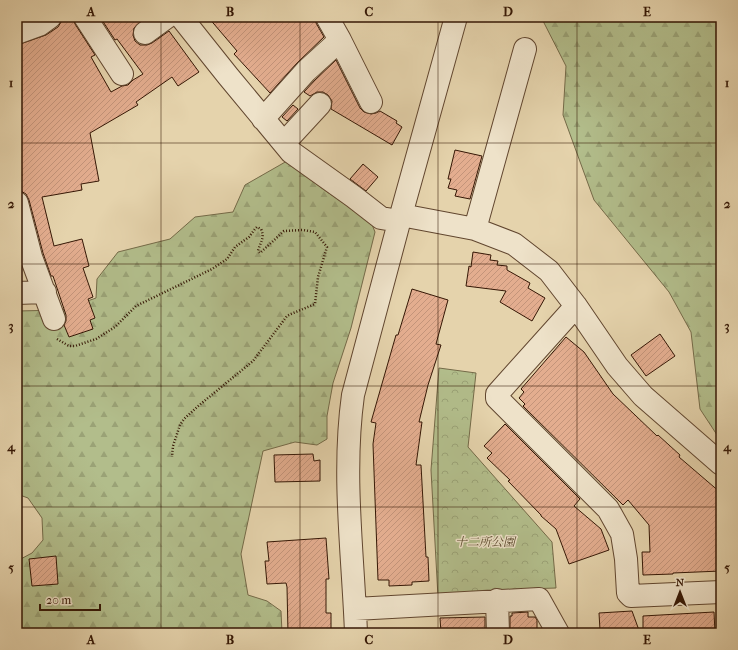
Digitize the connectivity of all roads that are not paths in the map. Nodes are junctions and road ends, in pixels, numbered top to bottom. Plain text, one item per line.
1 (50, 17) edge
2 (85, 17) edge
3 (166, 17) edge
4 (327, 17) edge
5 (456, 17) edge
6 (190, 20) edge
7 (17, 33) edge
8 (145, 33) dead end
9 (340, 40) junction
10 (525, 49) dead end
11 (122, 74) dead end
12 (371, 102) dead end
13 (320, 104) dead end
14 (262, 119) junction
15 (284, 143) junction
16 (17, 203) edge
17 (400, 218) junction
18 (475, 229) junction
19 (45, 292) junction
20 (17, 293) edge
21 (576, 306) junction
22 (54, 318) road end
23 (721, 464) edge
24 (721, 592) edge
25 (497, 600) junction
26 (355, 609) junction
27 (356, 633) edge
28 (498, 633) edge
29 (558, 633) edge

1 - 7 street
2 - 11 street
3 - 8 street
4 - 9 street
5 - 17 street
6 - 14 street
9 - 12 street
9 - 14 street
10 - 18 street
13 - 15 street
14 - 15 street
15 - 17 street
16 - 19 street
17 - 18 street
17 - 26 street
18 - 21 street
19 - 20 street
19 - 22 street
21 - 23 street
21 - 24 street
25 - 26 street
25 - 28 street
25 - 29 street
26 - 27 street

